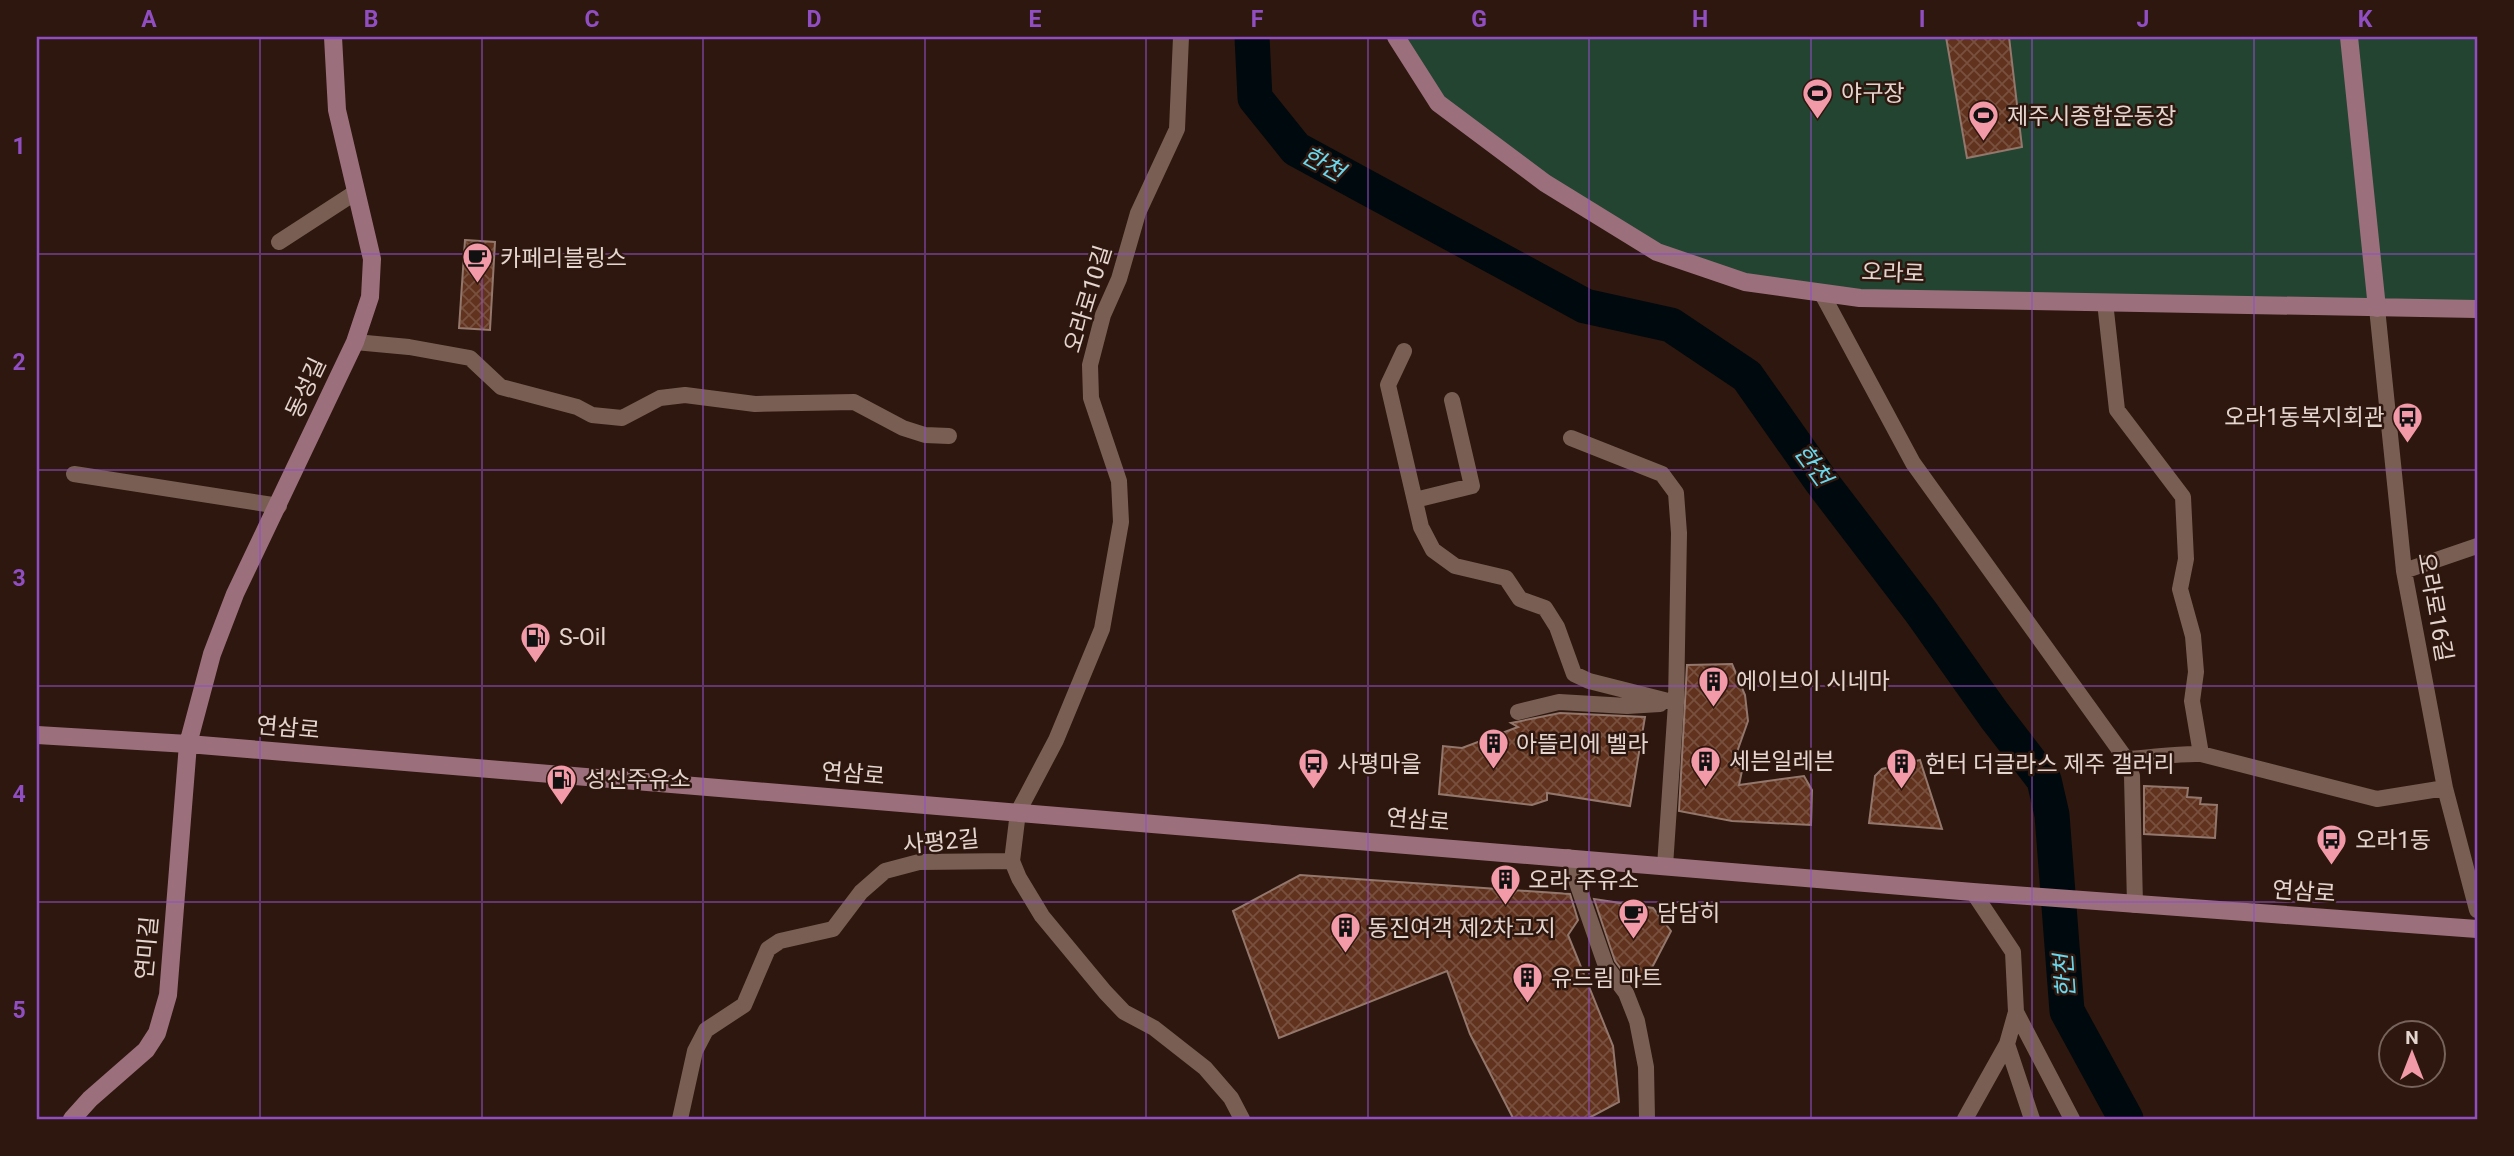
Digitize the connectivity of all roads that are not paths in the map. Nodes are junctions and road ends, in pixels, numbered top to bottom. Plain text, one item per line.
1 (332, 37) edge
2 (1181, 37) edge
3 (1396, 37) edge
4 (2349, 37) edge
5 (356, 192) junction
6 (279, 242) dead end
7 (1821, 292) junction
8 (2105, 302) junction
9 (2377, 308) junction
10 (2477, 309) edge
11 (355, 342) junction
12 (1404, 351) dead end
13 (1452, 400) dead end
14 (949, 436) dead end
15 (1571, 438) dead end
16 (74, 474) dead end
17 (1415, 500) junction
18 (279, 506) junction
19 (2477, 546) edge
20 (2404, 570) junction
21 (1676, 703) junction
22 (1518, 712) dead end
23 (37, 735) edge
24 (188, 744) junction
25 (2201, 754) junction
26 (2126, 759) junction
27 (2445, 788) junction
28 (1018, 812) junction
29 (1568, 857) junction
30 (1012, 861) junction
31 (1665, 866) junction
32 (1973, 892) junction
33 (2131, 904) junction
34 (2477, 910) edge
35 (2477, 929) edge
36 (2015, 1012) junction
37 (2007, 1044) junction
38 (72, 1119) edge
39 (680, 1119) edge
40 (1242, 1119) edge
41 (1647, 1119) edge
42 (1965, 1119) edge
43 (2032, 1119) edge
44 (2072, 1119) edge

1 - 5 street, 동성길
2 - 28 street, 오라로10길
3 - 7 street, 오라로
4 - 9 street
5 - 6 street
5 - 11 street, 동성길
7 - 8 street, 오라로
7 - 26 street
8 - 9 street, 오라로
8 - 25 street
9 - 10 street, 오라로
9 - 20 street, 오라로16길
11 - 14 street
11 - 18 street, 동성길
12 - 17 street
13 - 17 street
15 - 21 street
16 - 18 street
17 - 21 street
18 - 24 street, 동성길
19 - 20 street
20 - 27 street, 오라로16길
21 - 22 street
21 - 31 street
23 - 24 street, 연삼로
24 - 28 street, 연삼로
24 - 38 street, 연미길
25 - 26 street
25 - 27 street
26 - 33 street
27 - 34 street, 오라로16길
28 - 29 street, 연삼로
28 - 30 street
29 - 31 street, 연삼로
29 - 41 street
30 - 39 street, 사평2길
30 - 40 street
31 - 32 street, 연삼로
32 - 33 street, 연삼로
32 - 36 street
33 - 35 street, 연삼로
36 - 37 street
36 - 44 street
37 - 42 street
37 - 43 street

